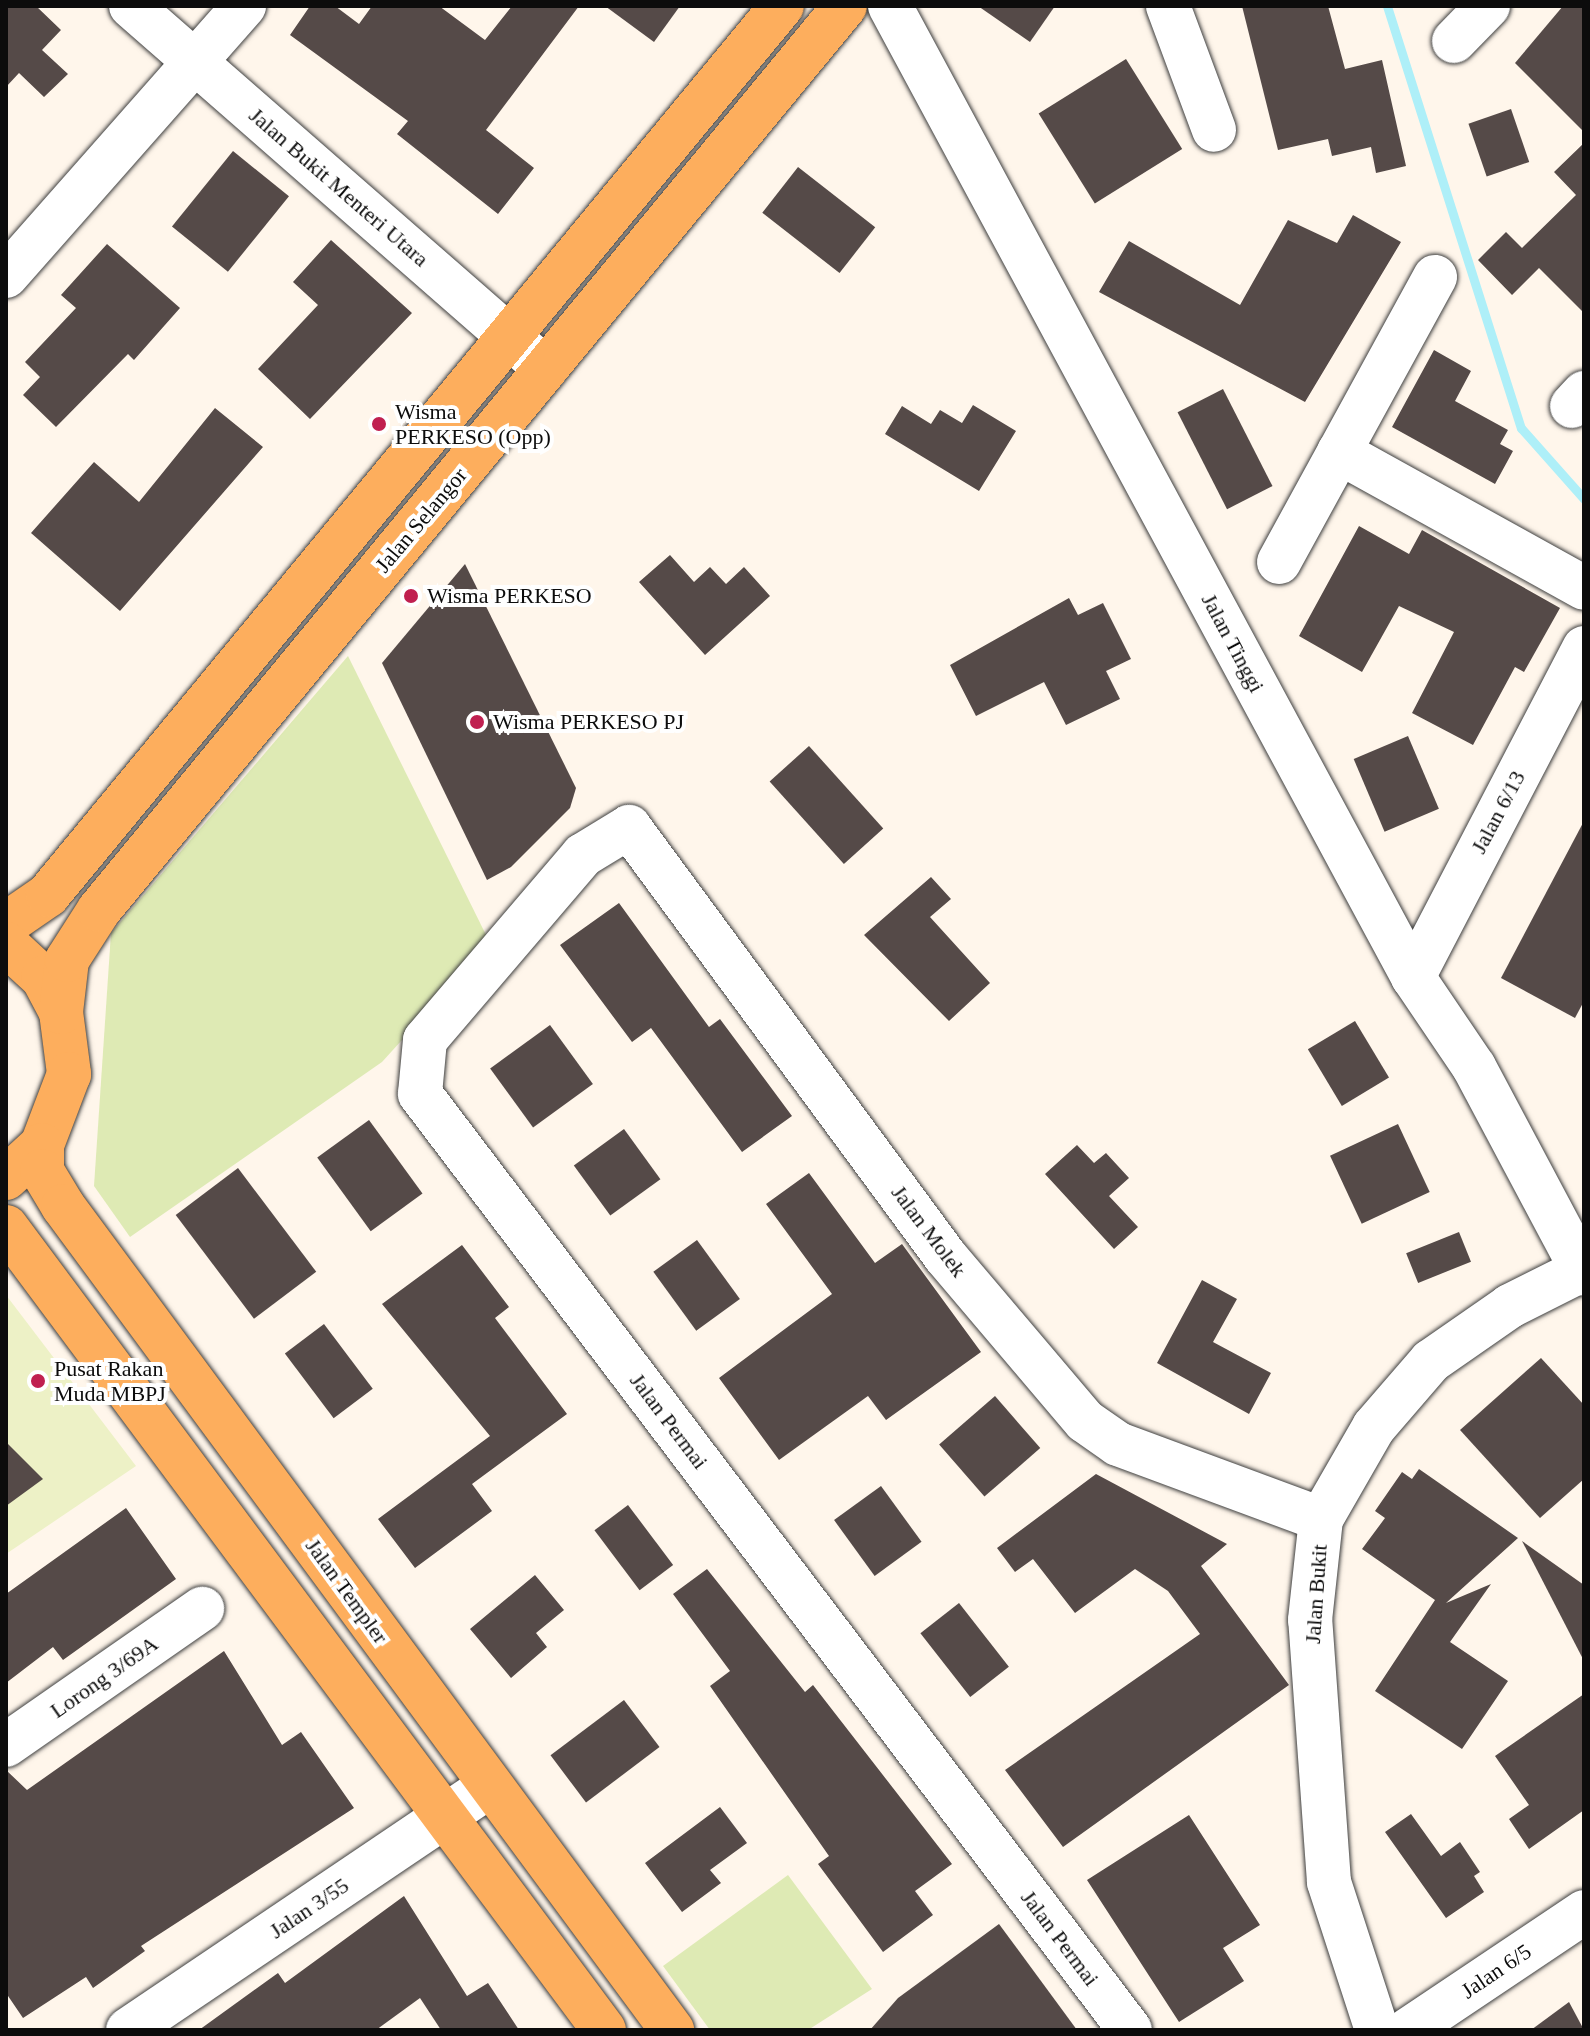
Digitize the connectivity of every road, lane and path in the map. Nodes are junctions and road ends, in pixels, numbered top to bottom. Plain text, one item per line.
1 (131, 6) edge
2 (244, 6) edge
3 (782, 6) edge
4 (845, 6) edge
5 (890, 6) edge
6 (1168, 6) edge
7 (1488, 6) edge
8 (1454, 41) dead end
9 (194, 60) junction
10 (1214, 130) dead end
11 (6, 276) edge
12 (1435, 277) dead end
13 (511, 337) junction
14 (546, 369) junction
15 (1339, 452) junction
16 (1279, 562) dead end
17 (1584, 588) edge
18 (1584, 648) edge
19 (629, 827) joint
20 (6, 924) edge
21 (6, 944) edge
22 (1413, 977) junction
23 (61, 1012) junction
24 (42, 1145) junction
25 (6, 1178) edge
26 (6, 1227) edge
27 (1583, 1272) edge
28 (1321, 1519) junction
29 (202, 1609) dead end
30 (6, 1745) edge
31 (490, 1786) junction
32 (445, 1816) junction
33 (1584, 1912) edge
34 (128, 2030) edge
35 (604, 2030) edge
36 (672, 2030) edge
37 (1130, 2030) edge
38 (1377, 2030) edge
39 (1408, 2030) edge

1 - 9 street, Jalan Bukit Menteri Utara
2 - 9 street
3 - 13 main road
4 - 14 main road, Jalan Selangor
5 - 22 street, Jalan Tinggi
6 - 10 street
7 - 8 street
9 - 11 street
9 - 13 street, Jalan Bukit Menteri Utara
12 - 15 street
13 - 14 street, Jalan Bukit Menteri Utara
13 - 20 main road
14 - 23 main road, Jalan Selangor
15 - 16 street
15 - 17 street
18 - 22 street, Jalan 6/13
19 - 28 street, Jalan Molek
19 - 37 street, Jalan Permai
21 - 23 main road
22 - 27 street, Jalan Tinggi
23 - 24 main road
24 - 25 main road
24 - 31 main road, Jalan Templer
26 - 32 main road
27 - 28 street, Jalan Bukit
28 - 38 street, Jalan Bukit
29 - 30 street, Lorong 3/69A
31 - 32 street, Jalan 3/55
31 - 36 main road, Jalan Templer
32 - 34 street, Jalan 3/55
32 - 35 main road
33 - 39 street, Jalan 6/5

